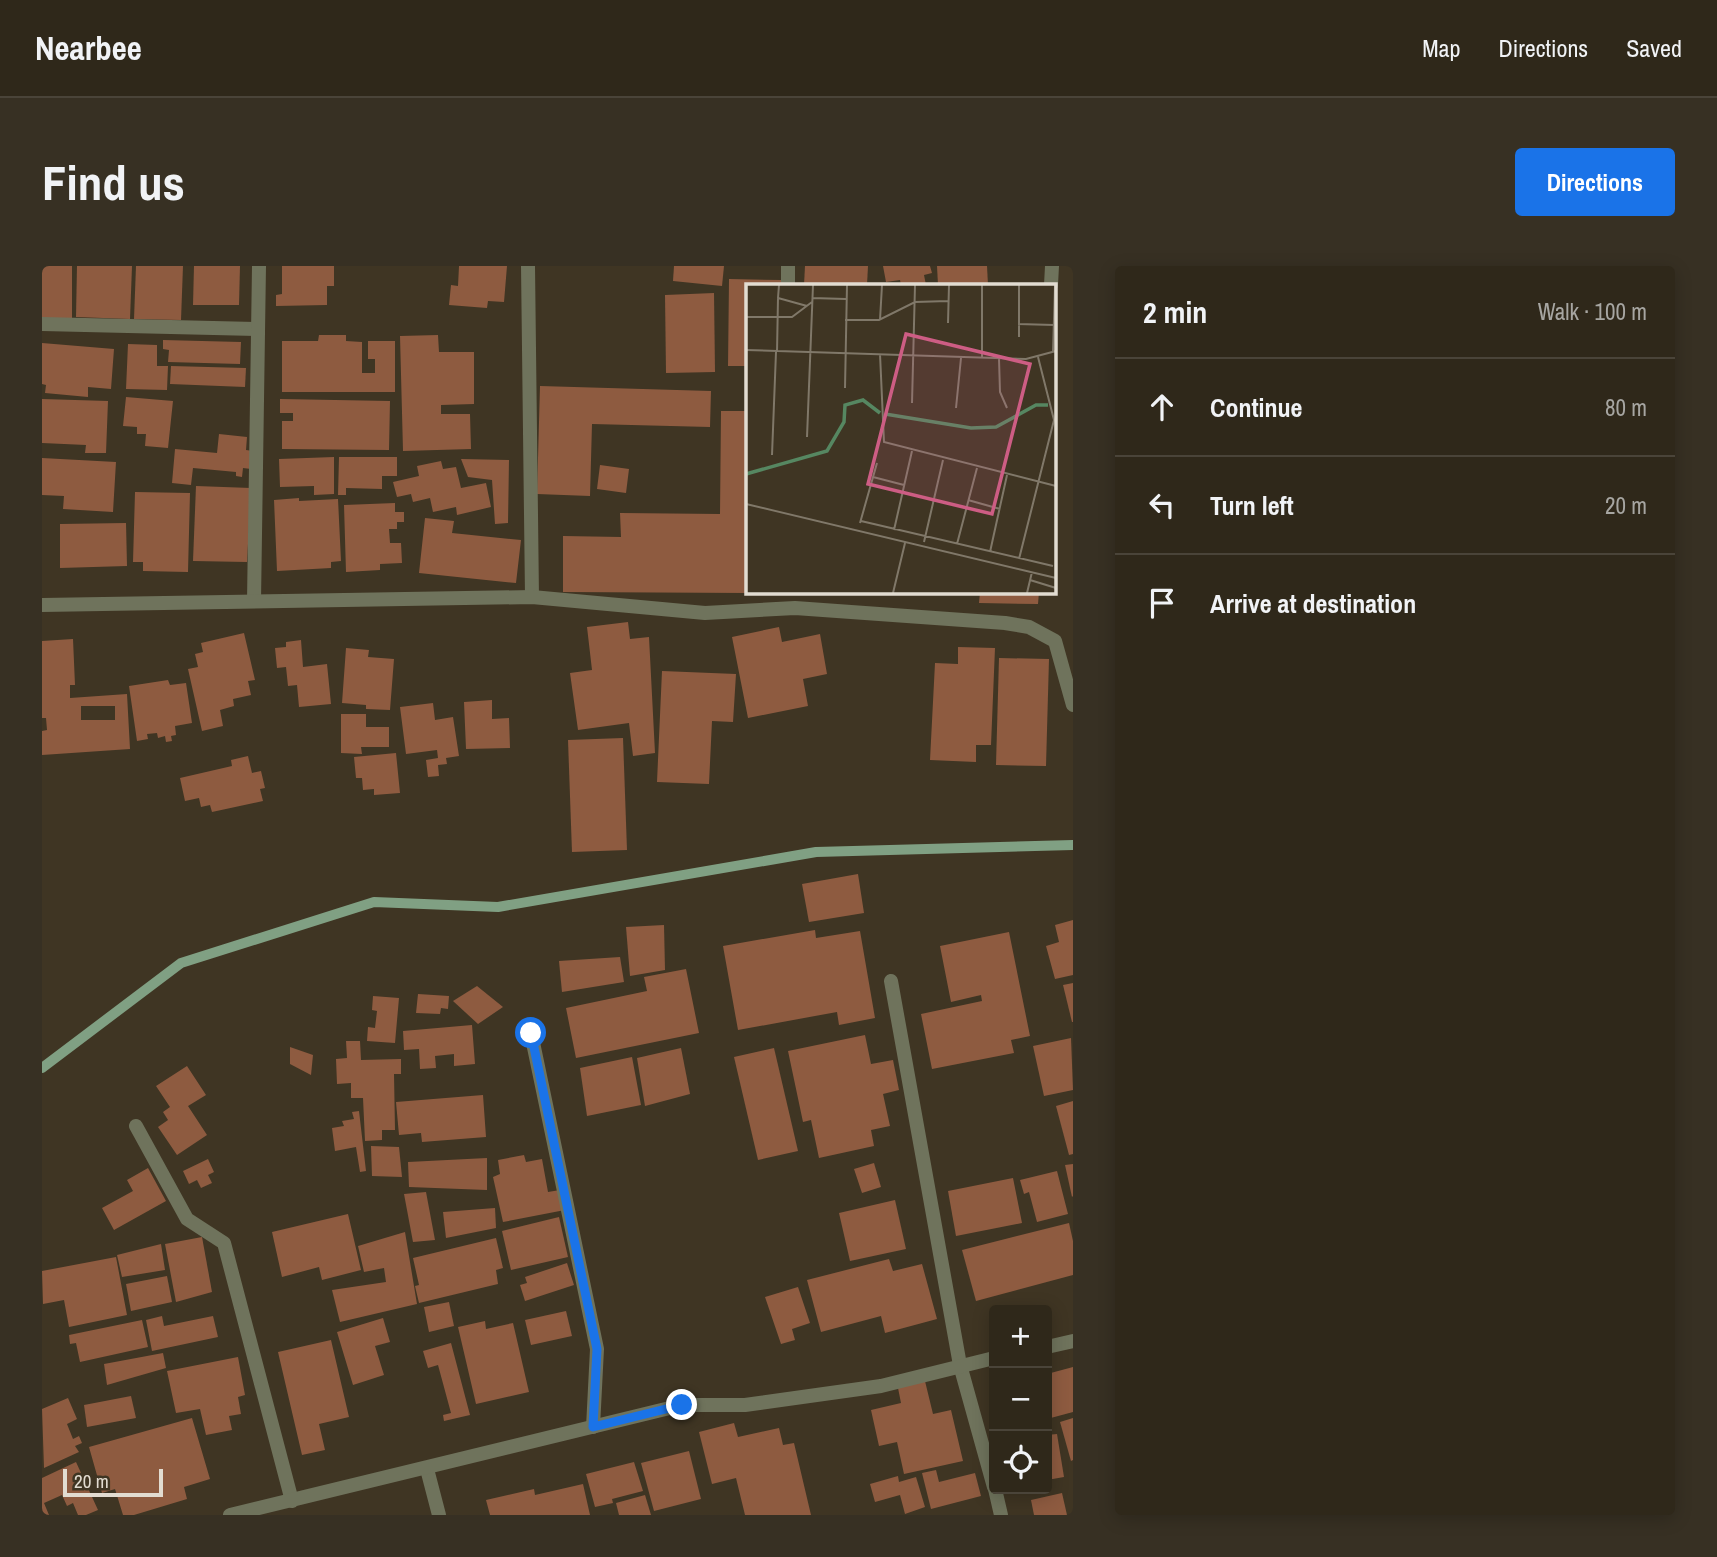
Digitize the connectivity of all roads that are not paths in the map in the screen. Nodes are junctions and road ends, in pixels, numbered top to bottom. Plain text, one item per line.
1 (259, 266) edge
2 (528, 266) edge
3 (788, 266) edge
4 (1052, 266) edge
5 (788, 284) edge
6 (1051, 284) edge
7 (42, 324) edge
8 (258, 329) junction
9 (794, 593) edge
10 (532, 597) junction
11 (254, 601) junction
12 (42, 605) edge
13 (795, 608) junction
14 (1073, 705) edge
15 (891, 981) dead end
16 (531, 1033) dead end
17 (136, 1126) dead end
18 (1073, 1341) edge
19 (1052, 1346) edge
20 (989, 1359) edge
21 (960, 1365) junction
22 (593, 1427) junction
23 (428, 1469) junction
24 (989, 1470) edge
25 (996, 1494) edge
26 (292, 1501) junction
27 (230, 1515) edge
28 (439, 1515) edge
29 (1001, 1515) edge

1 - 8 street
2 - 10 street
3 - 5 street
4 - 6 street
7 - 8 street
8 - 11 street
9 - 13 street
10 - 11 street
10 - 13 street
11 - 12 street
13 - 14 street
15 - 21 street
16 - 22 street
17 - 26 street
18 - 19 street
20 - 21 street
21 - 22 street
21 - 24 street
22 - 23 street
23 - 26 street
23 - 28 street
25 - 29 street
26 - 27 street

